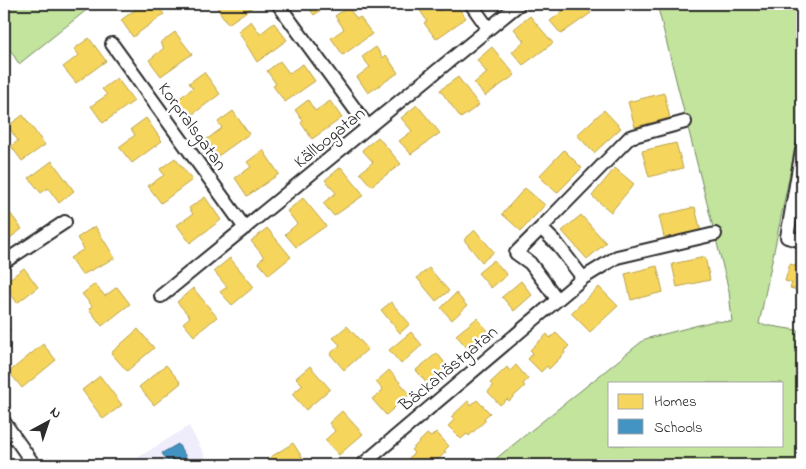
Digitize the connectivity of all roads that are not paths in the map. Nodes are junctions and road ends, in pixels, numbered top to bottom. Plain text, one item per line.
1 (278, 4) edge
2 (471, 4) edge
3 (519, 4) edge
4 (488, 28) junction
5 (112, 44) dead end
6 (685, 122) dead end
7 (368, 127) junction
8 (802, 150) edge
9 (65, 222) dead end
10 (245, 228) junction
11 (541, 228) junction
12 (716, 234) dead end
13 (802, 241) edge
14 (4, 262) edge
15 (583, 278) junction
16 (161, 296) dead end
17 (557, 299) junction
18 (4, 422) edge
19 (34, 465) edge
20 (362, 465) edge

1 - 7 street
2 - 4 street
3 - 4 street, Källbogatan
4 - 7 street, Källbogatan
5 - 10 street, Korpralsgatan
6 - 11 street
7 - 10 street, Källbogatan
8 - 13 street
9 - 14 street
10 - 16 street, Källbogatan
11 - 15 street
11 - 17 street
12 - 15 street, Bäckahästgatan
15 - 17 street, Bäckahästgatan
17 - 20 street, Bäckahästgatan
18 - 19 street

